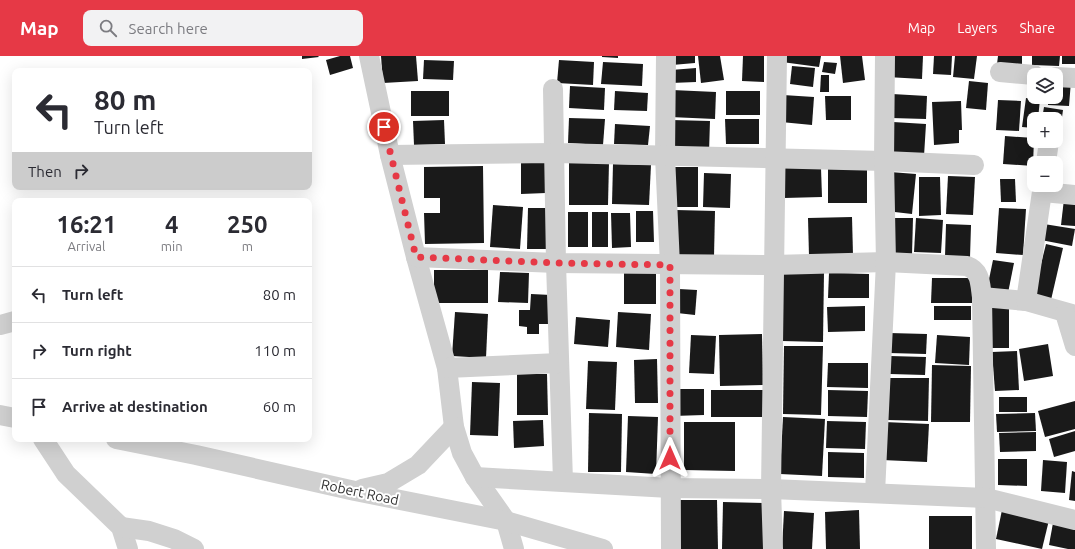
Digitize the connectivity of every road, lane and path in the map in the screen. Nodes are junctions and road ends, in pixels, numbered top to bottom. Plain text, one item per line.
1 (369, 56) edge
2 (666, 56) edge
3 (777, 56) edge
4 (886, 56) edge
5 (1000, 72) dead end
6 (1027, 74) edge
7 (1063, 77) edge
8 (1075, 78) edge
9 (554, 89) dead end
10 (555, 153) junction
11 (390, 156) junction
12 (665, 156) junction
13 (775, 158) junction
14 (884, 161) junction
15 (974, 165) dead end
16 (1043, 192) edge
17 (1059, 192) edge
18 (1075, 195) edge
19 (416, 257) junction
20 (886, 262) junction
21 (556, 263) junction
22 (670, 265) junction
23 (773, 265) junction
24 (982, 297) junction
25 (1026, 301) junction
26 (1070, 314) edge
27 (12, 322) edge
28 (0, 325) edge
29 (1075, 346) edge
30 (560, 363) junction
31 (447, 368) junction
32 (0, 415) edge
33 (12, 417) edge
34 (454, 427) junction
35 (46, 442) edge
36 (131, 442) edge
37 (475, 477) junction
38 (563, 481) junction
39 (670, 488) junction
40 (771, 489) junction
41 (355, 491) junction
42 (875, 493) junction
43 (986, 498) junction
44 (1075, 520) edge
45 (506, 521) junction
46 (121, 527) junction
47 (128, 549) edge
48 (194, 549) edge
49 (514, 549) edge
50 (603, 549) edge
51 (671, 549) edge
52 (773, 549) edge
53 (986, 549) edge

1 - 11 street
2 - 12 street
3 - 13 street
4 - 14 street
5 - 6 street
7 - 8 street
9 - 10 street
10 - 11 street
10 - 12 street
10 - 21 street
11 - 19 street
12 - 13 street
12 - 22 street
13 - 14 street
13 - 23 street
14 - 15 street
14 - 20 street
16 - 25 street
17 - 18 street
19 - 21 street
19 - 31 street
20 - 23 street
20 - 24 street
20 - 42 street
21 - 22 street
21 - 30 street
22 - 23 street
22 - 39 street
23 - 40 street
24 - 25 street
24 - 43 street
25 - 26 street
26 - 29 street
27 - 28 street
30 - 31 street
30 - 38 street
31 - 34 street
32 - 33 street
34 - 37 street
34 - 41 street
35 - 46 street
36 - 41 street, Robert Road
37 - 38 street
37 - 45 street
38 - 39 street
39 - 40 street
39 - 51 street
40 - 42 street
40 - 52 street
41 - 45 street, Robert Road
42 - 43 street
43 - 44 street
43 - 53 street
45 - 49 street
45 - 50 street, Robert Road
46 - 47 street
46 - 48 street

